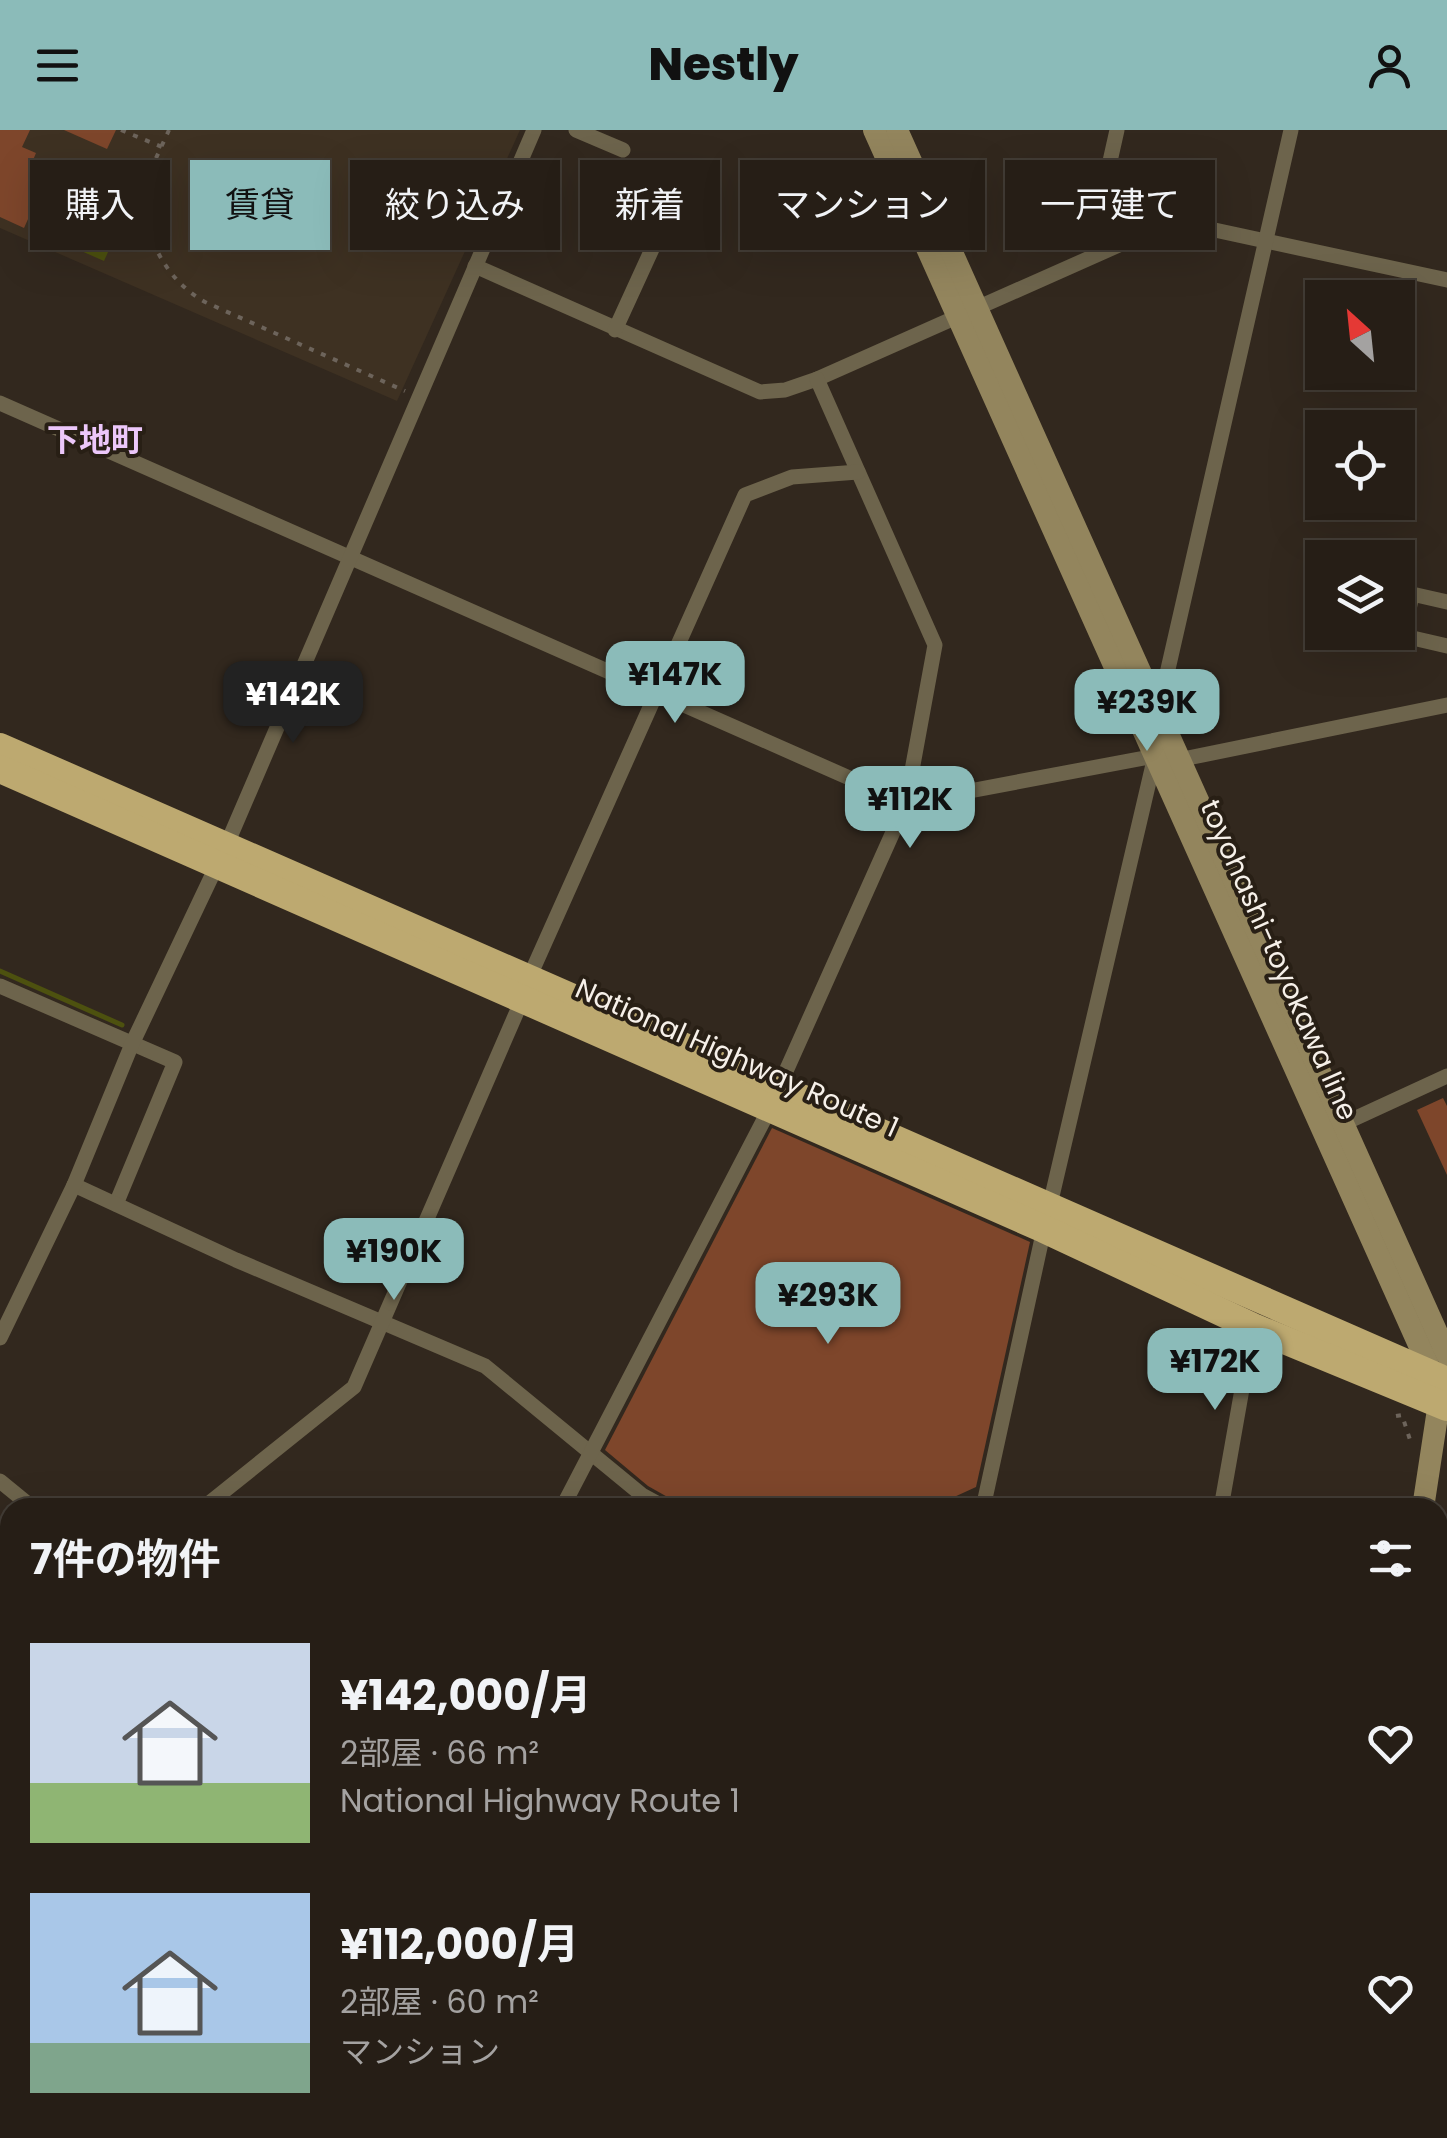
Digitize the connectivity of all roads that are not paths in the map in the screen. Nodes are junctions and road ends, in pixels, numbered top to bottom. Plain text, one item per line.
1 (534, 130) edge
2 (576, 130) edge
3 (874, 130) edge
4 (897, 130) edge
5 (1117, 130) edge
6 (1291, 130) edge
7 (623, 150) dead end
8 (1110, 160) edge
9 (1215, 229) edge
10 (1266, 239) junction
11 (652, 250) edge
12 (1104, 250) edge
13 (475, 266) junction
14 (1447, 280) edge
15 (966, 309) junction
16 (615, 330) junction
17 (817, 379) junction
18 (0, 402) edge
19 (858, 472) junction
20 (350, 558) junction
21 (1447, 602) edge
22 (1447, 646) edge
23 (657, 693) junction
24 (1447, 706) edge
25 (1158, 712) junction
26 (0, 747) edge
27 (1166, 758) junction
28 (0, 769) edge
29 (906, 803) junction
30 (221, 854) junction
31 (0, 986) edge
32 (526, 989) junction
33 (132, 1044) junction
34 (1447, 1076) edge
35 (774, 1098) junction
36 (1346, 1123) junction
37 (74, 1184) junction
38 (116, 1204) junction
39 (1047, 1219) junction
40 (6, 1310) edge
41 (380, 1322) junction
42 (1253, 1327) junction
43 (0, 1338) edge
44 (1442, 1384) edge
45 (589, 1454) junction
46 (0, 1481) edge
47 (21, 1498) edge
48 (215, 1498) edge
49 (567, 1498) edge
50 (648, 1498) edge
51 (985, 1498) edge
52 (1223, 1498) edge
53 (1425, 1498) edge

1 - 13 street
2 - 7 street
3 - 15 main road, toyohashi-toyokawa line
4 - 15 main road, toyohashi-toyokawa line
5 - 8 street
6 - 10 street
9 - 10 street
10 - 14 street
10 - 25 street
11 - 16 street
12 - 15 street
13 - 16 street
13 - 20 street
15 - 17 street
15 - 25 main road, toyohashi-toyokawa line
15 - 27 main road, toyohashi-toyokawa line
16 - 17 street
17 - 19 street
18 - 20 street
19 - 23 street
19 - 29 street
20 - 23 street
20 - 30 street
21 - 22 street
23 - 29 street
23 - 32 street
24 - 27 street
25 - 27 main road, toyohashi-toyokawa line
26 - 30 highway, National Highway Route 1
27 - 29 street
27 - 36 main road, toyohashi-toyokawa line
27 - 39 street
27 - 44 main road, toyohashi-toyokawa line
28 - 30 highway, National Highway Route 1
29 - 35 street
30 - 32 highway, National Highway Route 1
30 - 33 street
31 - 33 street
32 - 35 highway, National Highway Route 1
32 - 41 street
33 - 37 street
33 - 38 street
34 - 36 street
35 - 39 highway, National Highway Route 1
35 - 45 street
36 - 44 main road, toyohashi-toyokawa line
37 - 38 street
37 - 40 street
38 - 41 street
39 - 42 highway, National Highway Route 1
39 - 44 highway, National Highway Route 1
39 - 51 street
40 - 43 street
41 - 45 street
41 - 48 street
42 - 44 highway, National Highway Route 1
42 - 52 street
44 - 53 main road
45 - 49 street
45 - 50 street
46 - 47 street

